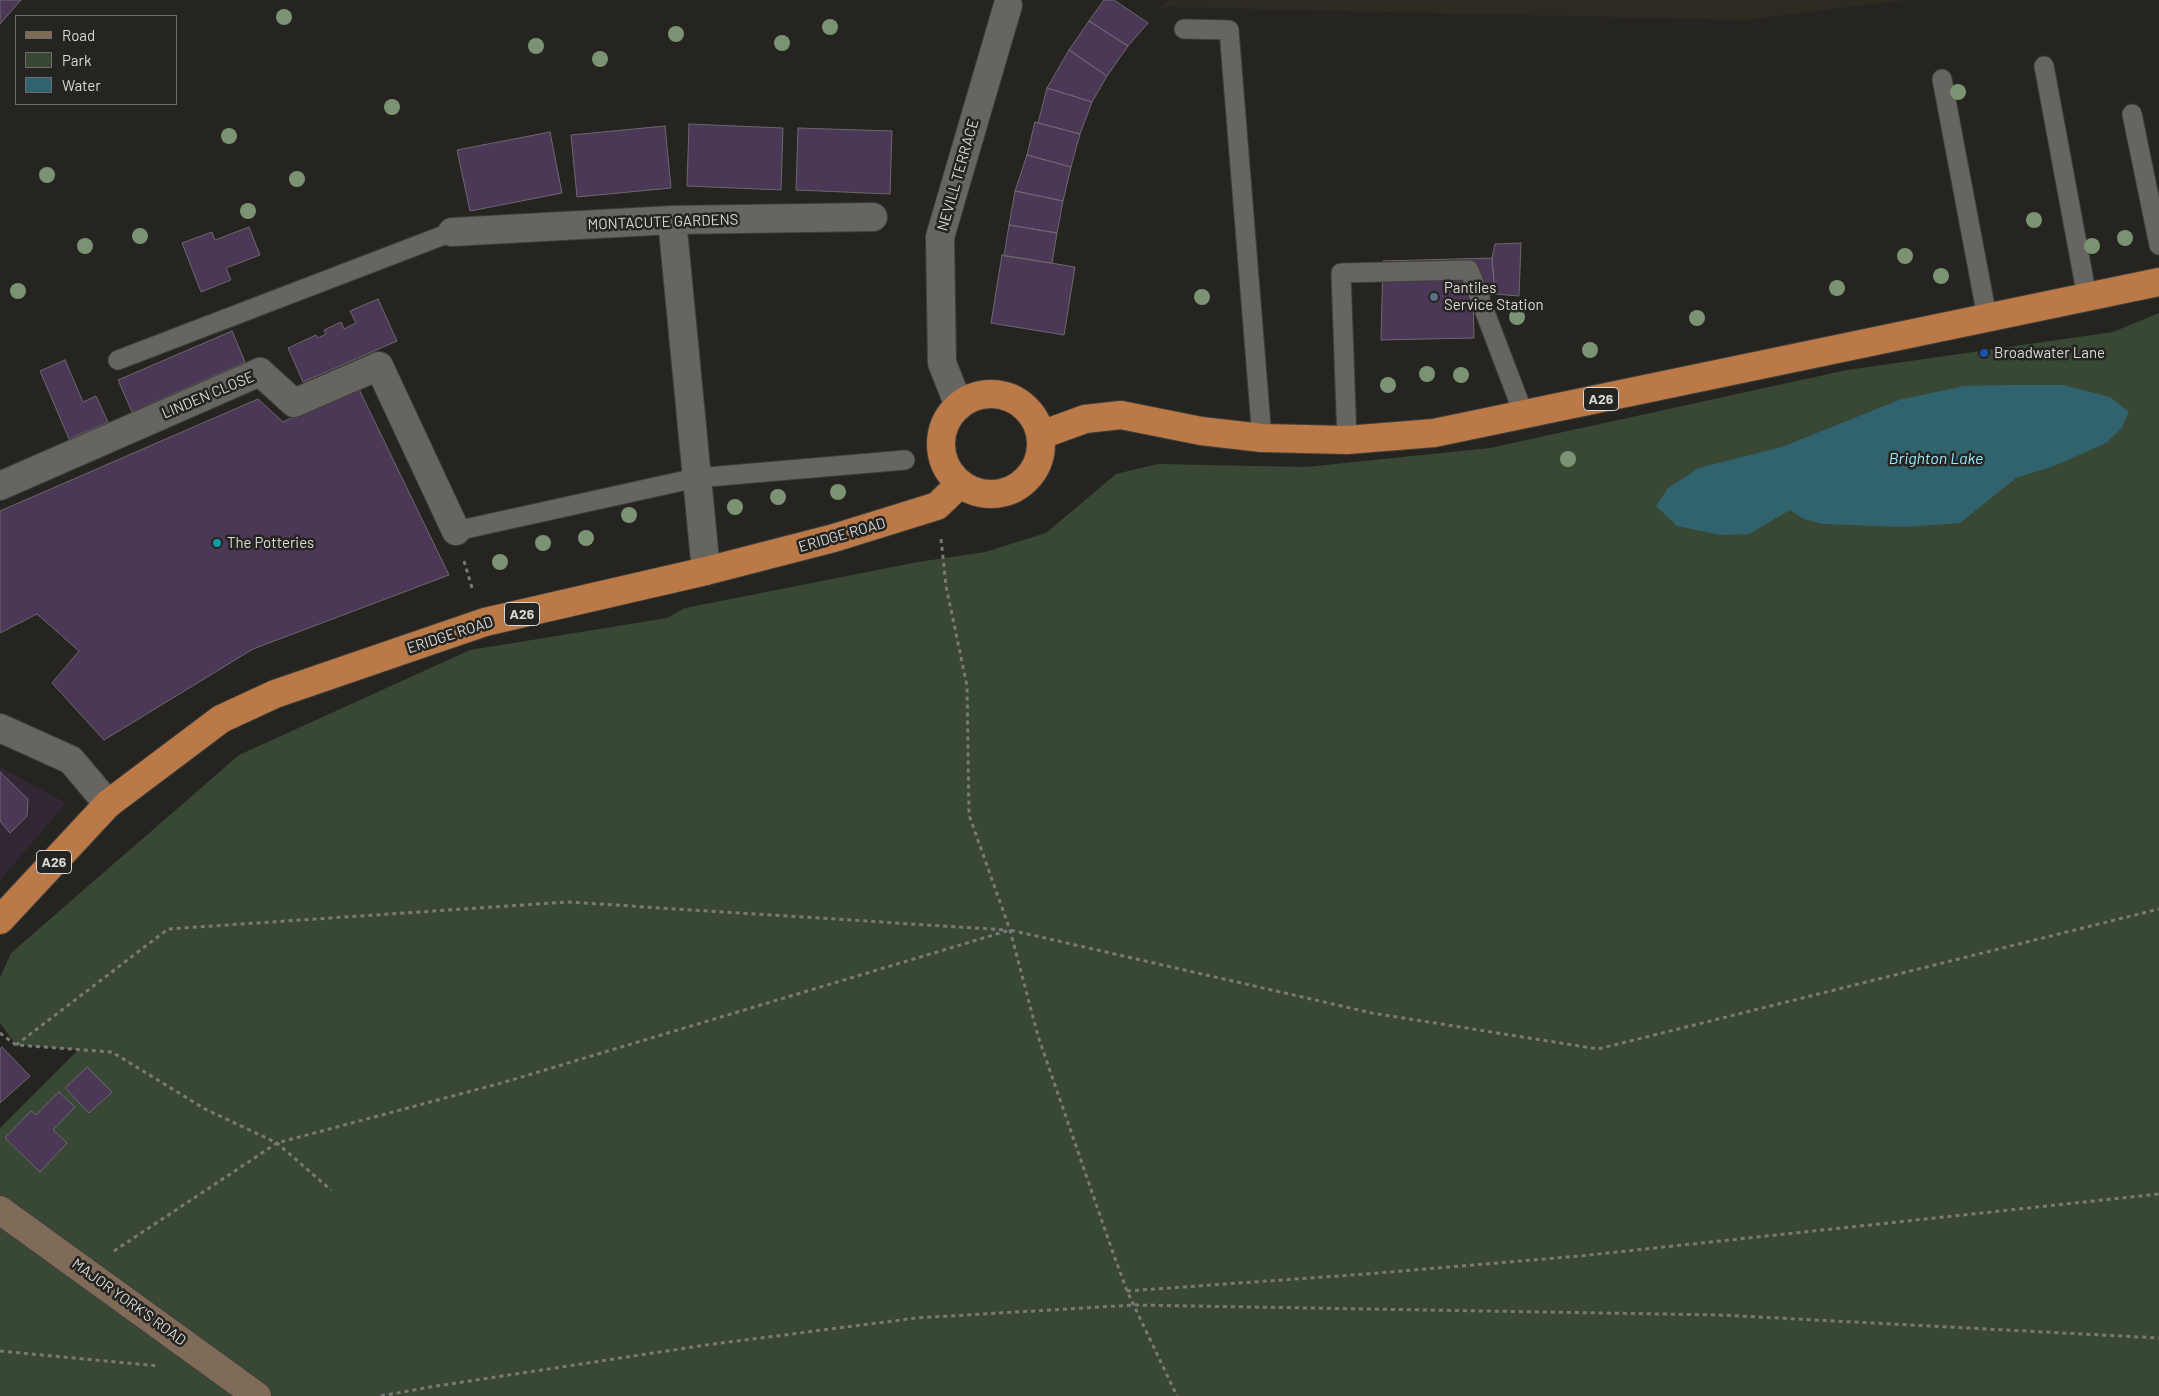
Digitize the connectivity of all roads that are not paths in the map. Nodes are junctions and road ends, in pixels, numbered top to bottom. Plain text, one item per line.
1 (1011, 2) edge
2 (1184, 30) dead end
3 (2044, 66) dead end
4 (1942, 79) dead end
5 (2132, 114) dead end
6 (873, 217) dead end
7 (672, 220) junction
8 (452, 232) joint
9 (2159, 245) edge
10 (2159, 282) edge
11 (2087, 297) junction
12 (1987, 317) junction
13 (118, 360) dead end
14 (959, 406) junction
15 (1524, 415) junction
16 (1041, 435) junction
17 (1262, 438) junction
18 (1346, 440) junction
19 (905, 460) dead end
20 (696, 478) junction
21 (960, 484) junction
22 (0, 486) edge
23 (456, 531) joint
24 (706, 571) junction
25 (0, 728) edge
26 (108, 804) junction
27 (0, 920) edge
28 (0, 1210) edge
29 (257, 1396) edge

1 - 14 street, NEVILL TERRACE
2 - 17 lane
3 - 11 lane
4 - 12 lane
5 - 9 lane
6 - 7 street, MONTACUTE GARDENS
7 - 8 street, MONTACUTE GARDENS
7 - 20 street
8 - 13 lane
10 - 11 highway, A26
11 - 12 highway, A26
12 - 15 highway, A26
14 - 16 highway
14 - 21 highway
15 - 18 highway, A26
15 - 18 lane
16 - 17 highway, A26
16 - 21 highway
17 - 18 highway, A26
19 - 20 lane
20 - 23 lane
20 - 24 street
21 - 24 highway, ERIDGE ROAD / A26
22 - 23 street, LINDEN CLOSE
24 - 26 highway, ERIDGE ROAD / A26
25 - 26 street
26 - 27 highway, A26
28 - 29 street, MAJOR YORK'S ROAD

